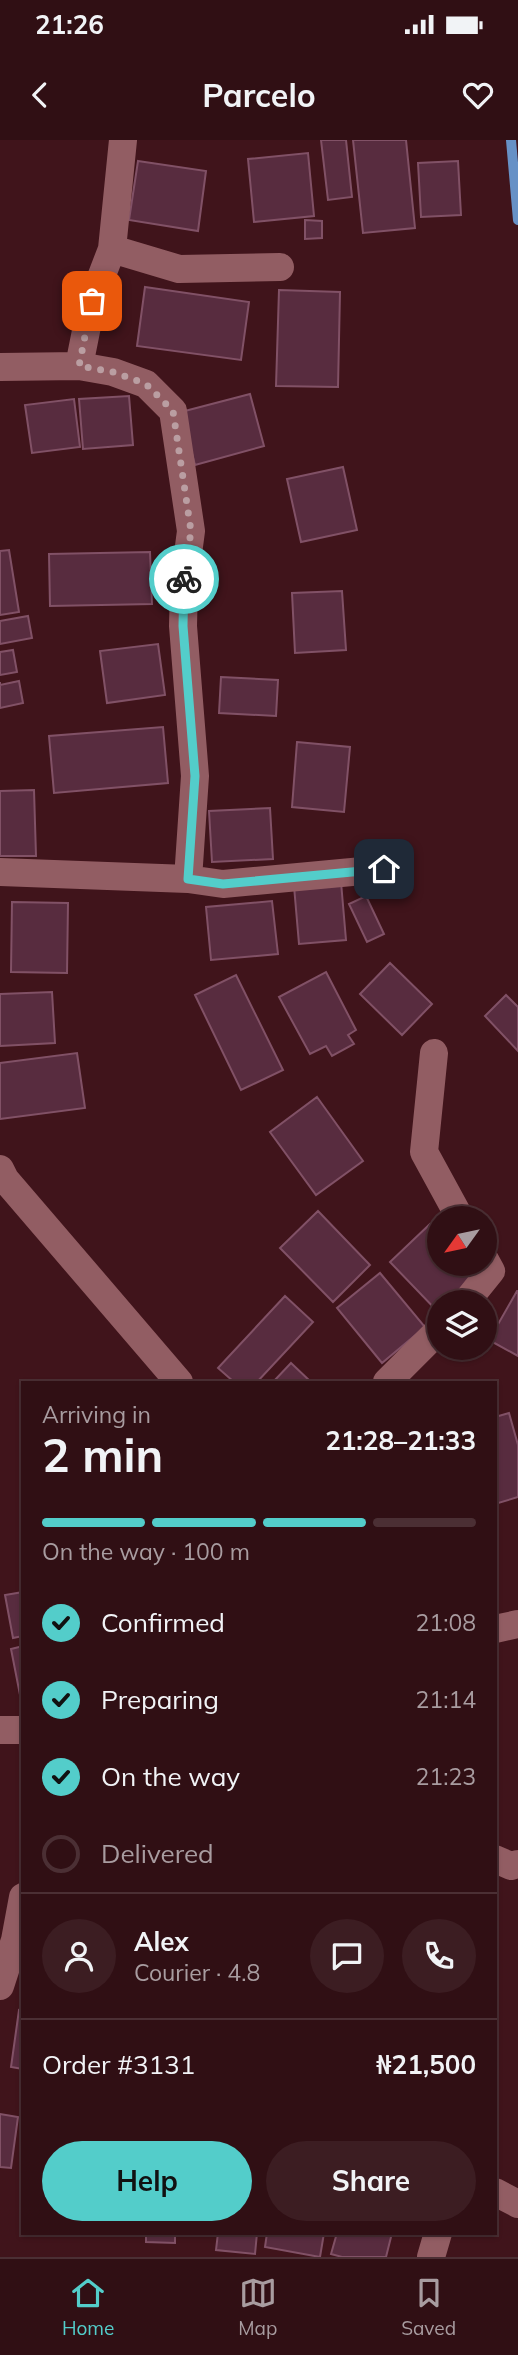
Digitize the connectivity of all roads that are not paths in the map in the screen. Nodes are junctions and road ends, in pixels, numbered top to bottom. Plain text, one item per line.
1 (123, 140) edge
2 (113, 249) junction
3 (280, 267) dead end
4 (79, 366) junction
5 (0, 367) edge
6 (384, 869) dead end
7 (0, 872) edge
8 (188, 879) junction
9 (434, 1053) dead end
10 (0, 1169) edge
11 (453, 1206) edge
12 (487, 1276) edge
13 (476, 1290) edge
14 (427, 1342) edge
15 (178, 1381) edge
16 (388, 1381) edge
17 (518, 1624) edge
18 (497, 1629) edge
19 (0, 1730) edge
20 (21, 1730) edge
21 (497, 1860) edge
22 (518, 1864) edge
23 (21, 1908) edge
24 (0, 1986) edge
25 (497, 2193) edge
26 (518, 2204) edge
27 (437, 2235) edge
28 (431, 2257) edge

1 - 2 street
2 - 3 street
2 - 4 street
4 - 5 street
4 - 8 street
6 - 8 street
7 - 8 street
9 - 11 street
10 - 15 street
12 - 13 street
14 - 16 street
17 - 18 street
19 - 20 street
21 - 22 street
23 - 24 street
25 - 26 street
27 - 28 street

